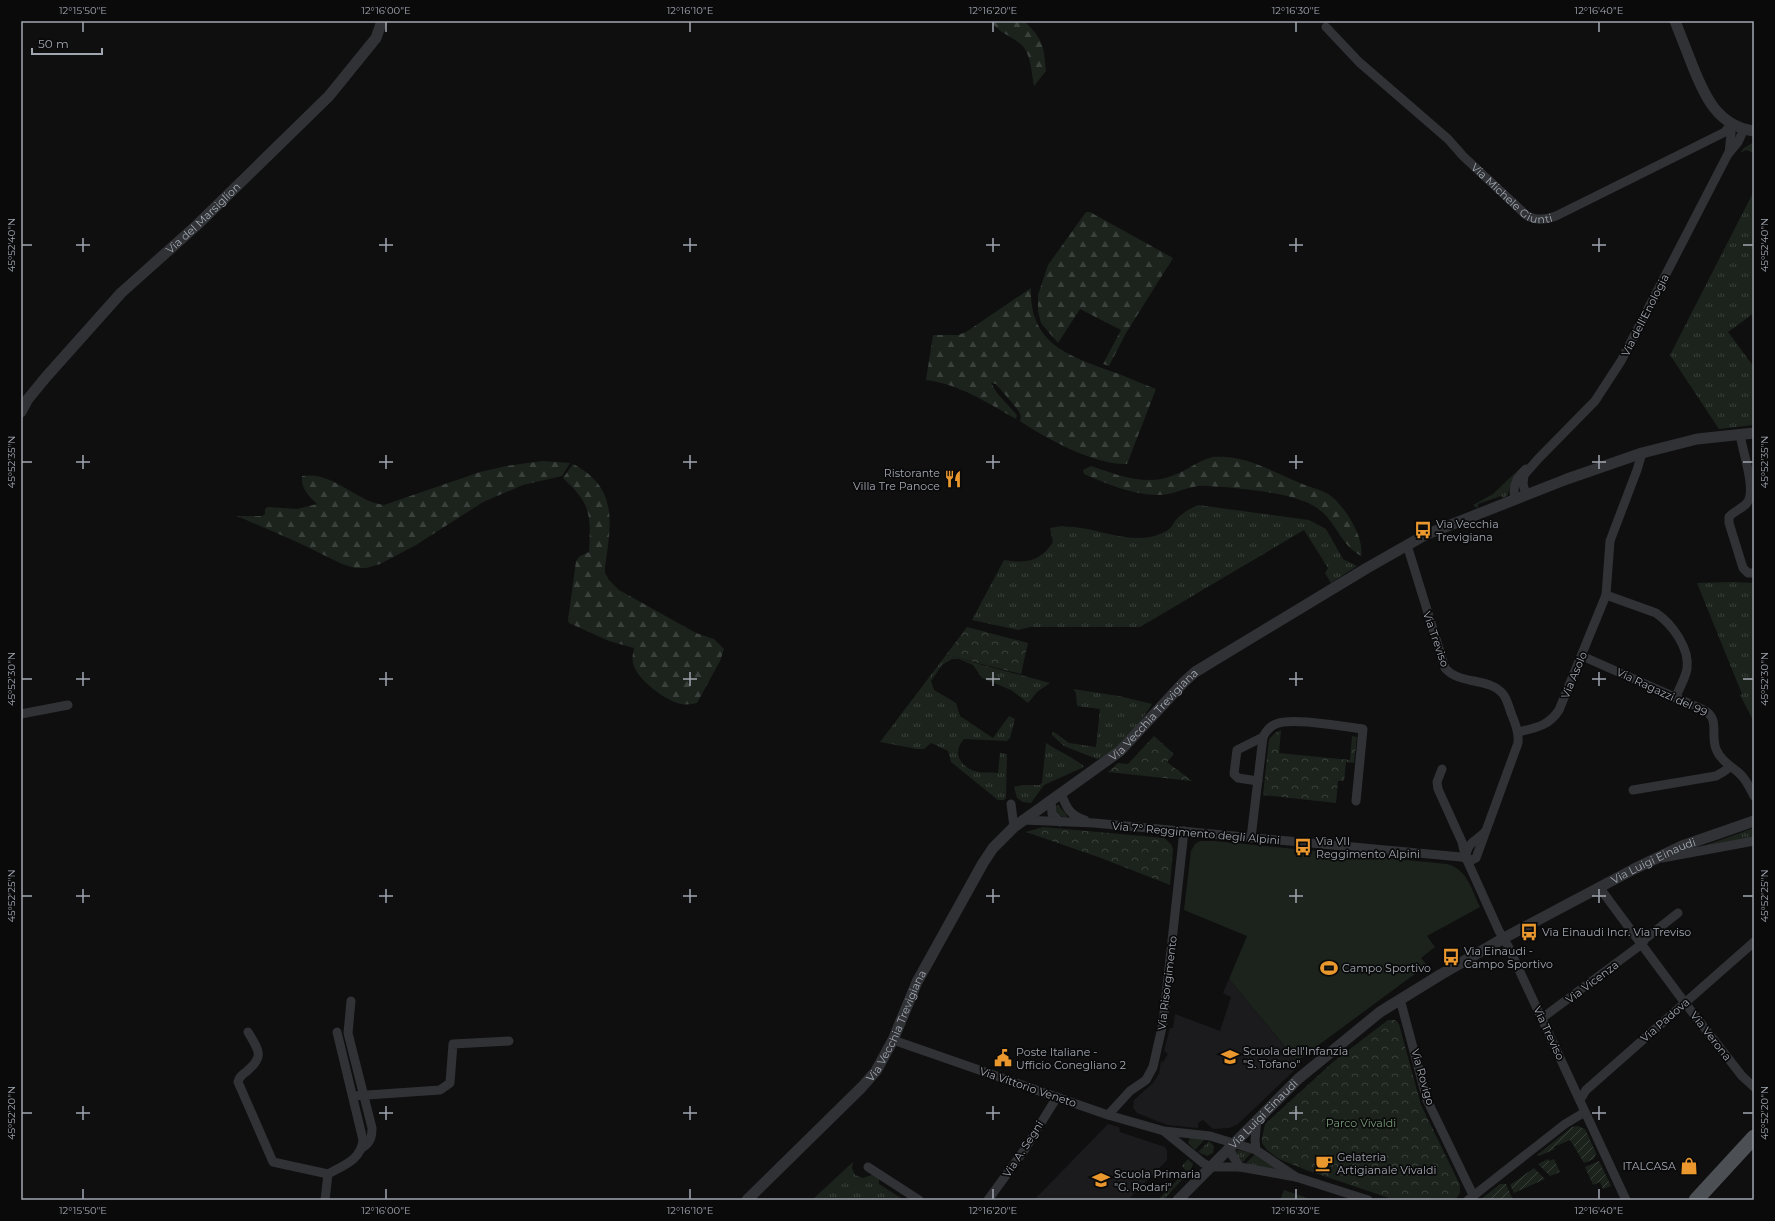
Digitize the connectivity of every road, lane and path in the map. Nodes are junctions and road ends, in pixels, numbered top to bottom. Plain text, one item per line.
1 (382, 21) edge
2 (1675, 21) edge
3 (1326, 27) dead end
4 (1731, 124) junction
5 (1749, 130) edge
6 (1728, 154) junction
7 (21, 412) edge
8 (1754, 433) edge
9 (1740, 434) junction
10 (1642, 452) junction
11 (1538, 459) junction
12 (1526, 495) junction
13 (1515, 499) junction
14 (1407, 545) junction
15 (1754, 574) edge
16 (1606, 595) junction
17 (1582, 656) junction
18 (1676, 698) junction
19 (68, 705) dead end
20 (21, 714) edge
21 (1518, 732) junction
22 (1263, 737) junction
23 (1730, 767) junction
24 (1442, 769) dead end
25 (1258, 781) junction
26 (1633, 790) dead end
27 (1061, 793) junction
28 (1754, 796) edge
29 (1051, 800) junction
30 (1356, 801) dead end
31 (1011, 804) dead end
32 (1754, 821) edge
33 (1060, 822) junction
34 (1094, 823) junction
35 (1018, 824) junction
36 (1184, 832) junction
37 (1251, 838) junction
38 (1754, 841) edge
39 (1652, 860) junction
40 (1470, 862) junction
41 (1600, 887) junction
42 (1678, 913) dead end
43 (1504, 938) junction
44 (1754, 942) edge
45 (1642, 944) junction
46 (1400, 999) junction
47 (351, 1001) dead end
48 (1685, 1003) junction
49 (1542, 1018) junction
50 (248, 1032) dead end
51 (337, 1032) dead end
52 (894, 1040) junction
53 (509, 1041) dead end
54 (1754, 1087) edge
55 (364, 1095) junction
56 (353, 1096) junction
57 (1057, 1097) junction
58 (1580, 1100) junction
59 (1585, 1112) junction
60 (1108, 1115) junction
61 (1257, 1119) junction
62 (1164, 1131) junction
63 (1754, 1137) edge
64 (1232, 1145) junction
65 (362, 1148) junction
66 (1256, 1150) junction
67 (1211, 1166) junction
68 (868, 1167) dead end
69 (1240, 1167) junction
70 (328, 1174) junction
71 (1296, 1177) junction
72 (1470, 1198) edge
73 (749, 1199) edge
74 (325, 1200) edge
75 (919, 1200) edge
76 (988, 1200) edge
77 (1178, 1200) edge
78 (1368, 1200) edge
79 (1626, 1200) edge
80 (1696, 1200) edge

1 - 7 street, Via del Marsiglion
2 - 4 street
3 - 4 street, Via Michele Giunti
4 - 5 street
4 - 6 street, Via dell'Enologia
5 - 6 street, Via dell'Enologia
6 - 11 street, Via dell'Enologia
8 - 9 street, Via Vecchia Trevigiana
9 - 10 street, Via Vecchia Trevigiana
9 - 15 street
10 - 12 street, Via Vecchia Trevigiana
10 - 16 street, Via Asolo
11 - 12 street, Via dell'Enologia
11 - 13 street, Via dell'Enologia
12 - 13 street, Via Vecchia Trevigiana
13 - 14 street, Via Vecchia Trevigiana
14 - 21 street, Via Treviso
14 - 27 street, Via Vecchia Trevigiana
16 - 17 street, Via Asolo
16 - 18 street
17 - 18 street, Via Ragazzi del 99
17 - 21 street, Via Asolo
18 - 23 street, Via Ragazzi del 99
19 - 20 street
21 - 40 street
22 - 25 street
22 - 25 street
22 - 30 street
23 - 26 street
23 - 28 street, Via Ragazzi del 99
24 - 40 street
25 - 37 street
27 - 29 street, Via Vecchia Trevigiana
27 - 34 street, Via 7° Reggimento degli Alpini
29 - 33 street
29 - 35 street, Via Vecchia Trevigiana
31 - 35 street
32 - 39 street, Via Luigi Einaudi
33 - 34 street, Via 7° Reggimento degli Alpini
33 - 35 street, Via 7° Reggimento degli Alpini
34 - 36 street, Via 7° Reggimento degli Alpini
35 - 52 street, Via Vecchia Trevigiana
36 - 37 street, Via 7° Reggimento degli Alpini
36 - 60 street, Via Risorgimento
37 - 40 street, Via 7° Reggimento degli Alpini
38 - 39 street
39 - 41 street, Via Luigi Einaudi
40 - 43 street, Via Treviso
41 - 43 street, Via Luigi Einaudi
41 - 45 street, Via Verona
42 - 45 street
43 - 46 street, Via Luigi Einaudi
43 - 49 street, Via Treviso
44 - 48 street, Via Padova
45 - 48 street, Via Verona
45 - 49 street, Via Vicenza
46 - 61 street, Via Luigi Einaudi
46 - 72 street, Via Rovigo
47 - 55 street
48 - 54 street, Via Verona
48 - 58 street, Via Padova
49 - 58 street, Via Treviso
50 - 70 street
51 - 56 street
52 - 57 street, Via Vittorio Veneto
52 - 73 street, Via Vecchia Trevigiana
53 - 55 street
55 - 56 street
55 - 65 street
56 - 65 street
57 - 60 street, Via Vittorio Veneto
57 - 76 street, Via A. Segni
58 - 59 street, Via Treviso
59 - 72 street
59 - 79 street, Via Treviso
60 - 62 street, Via Vittorio Veneto
61 - 64 street, Via Luigi Einaudi
61 - 66 street
62 - 64 street, Via Vittorio Veneto
62 - 67 street, Via Vittorio Veneto
63 - 80 main road
64 - 66 street, Via Vittorio Veneto
64 - 67 street, Via Luigi Einaudi
64 - 69 street
65 - 70 street
66 - 71 street, Via Vittorio Veneto
67 - 69 street, Via Vittorio Veneto
67 - 77 street, Via Luigi Einaudi
68 - 75 street
69 - 71 street, Via Vittorio Veneto
70 - 74 street
71 - 78 street, Via Vittorio Veneto

